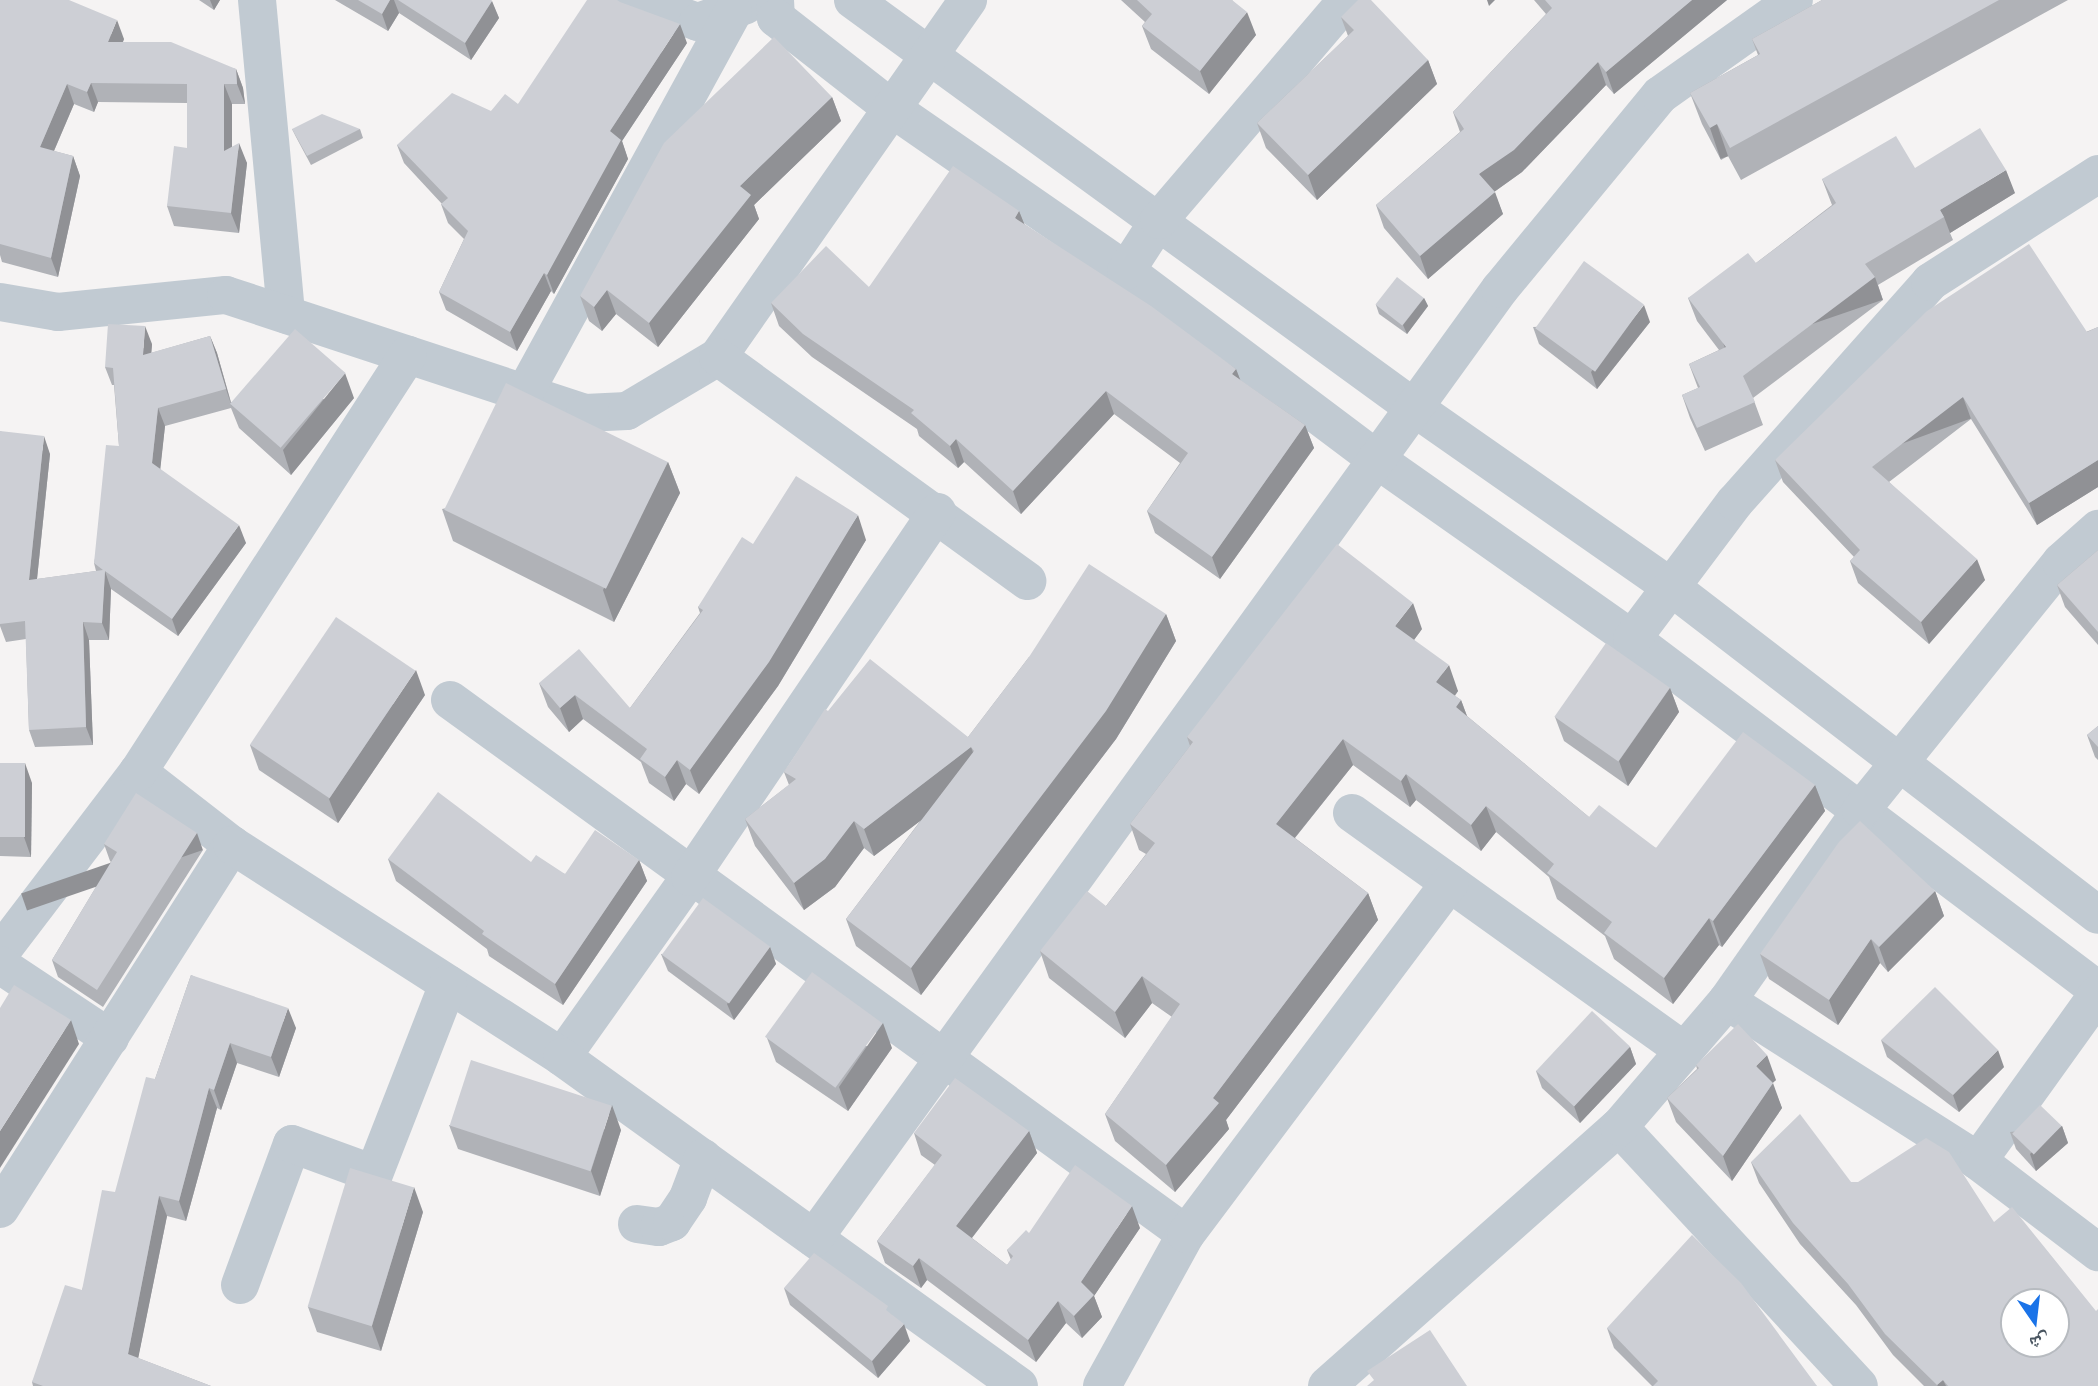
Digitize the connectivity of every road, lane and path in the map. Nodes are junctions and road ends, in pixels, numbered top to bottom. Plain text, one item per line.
1 (257, 0) edge
2 (634, 0) edge
3 (775, 0) edge
4 (853, 0) edge
5 (968, 0) edge
6 (1347, 0) edge
7 (1794, 0) edge
8 (743, 7) edge
9 (928, 56) junction
10 (891, 108) junction
11 (2098, 174) edge
12 (1159, 220) junction
13 (1126, 271) junction
14 (0, 302) edge
15 (286, 315) junction
16 (408, 355) junction
17 (718, 357) junction
18 (524, 394) junction
19 (1413, 407) junction
20 (1376, 459) junction
21 (937, 512) junction
22 (2098, 529) edge
23 (1028, 581) dead end
24 (1671, 587) junction
25 (1632, 639) junction
26 (450, 700) dead end
27 (1897, 765) junction
28 (138, 772) junction
29 (1861, 810) junction
30 (1352, 813) dead end
31 (232, 845) junction
32 (690, 877) junction
33 (1450, 883) junction
34 (2098, 915) edge
35 (0, 953) edge
36 (0, 965) edge
37 (448, 984) junction
38 (2098, 992) edge
39 (1727, 1001) junction
40 (110, 1038) junction
41 (1683, 1050) junction
42 (562, 1057) junction
43 (942, 1060) junction
44 (1619, 1127) junction
45 (703, 1158) junction
46 (1978, 1161) junction
47 (0, 1209) edge
48 (637, 1224) dead end
49 (1186, 1234) junction
50 (814, 1238) junction
51 (2098, 1252) edge
52 (240, 1286) dead end
53 (1019, 1386) edge
54 (1102, 1386) edge
55 (1327, 1386) edge
56 (1859, 1386) edge

1 - 15 street
2 - 8 street
3 - 10 street
4 - 9 street
5 - 9 street
6 - 12 street
7 - 19 street
8 - 18 street
9 - 10 street
9 - 12 street
10 - 13 street
10 - 17 street
11 - 24 street
12 - 13 street
12 - 19 street
13 - 20 street
14 - 15 street
15 - 16 street
16 - 18 street
16 - 28 street
17 - 18 street
17 - 21 street
19 - 20 street
19 - 24 street
20 - 25 street
20 - 43 street
21 - 23 street
21 - 32 street
22 - 27 street
24 - 25 street
24 - 27 street
25 - 29 street
26 - 32 street
27 - 29 street
27 - 34 street
28 - 31 street
28 - 35 street
29 - 38 street
29 - 39 street
30 - 33 street
31 - 37 street
31 - 40 street
32 - 42 street
32 - 43 street
33 - 41 street
33 - 49 street
36 - 40 street
37 - 42 street
37 - 52 street
38 - 46 street
39 - 41 street
39 - 46 street
40 - 47 street
41 - 44 street
42 - 45 street
43 - 49 street
43 - 50 street
44 - 55 street
44 - 56 street
45 - 48 street
45 - 50 street
46 - 51 street
49 - 54 street
50 - 53 street

